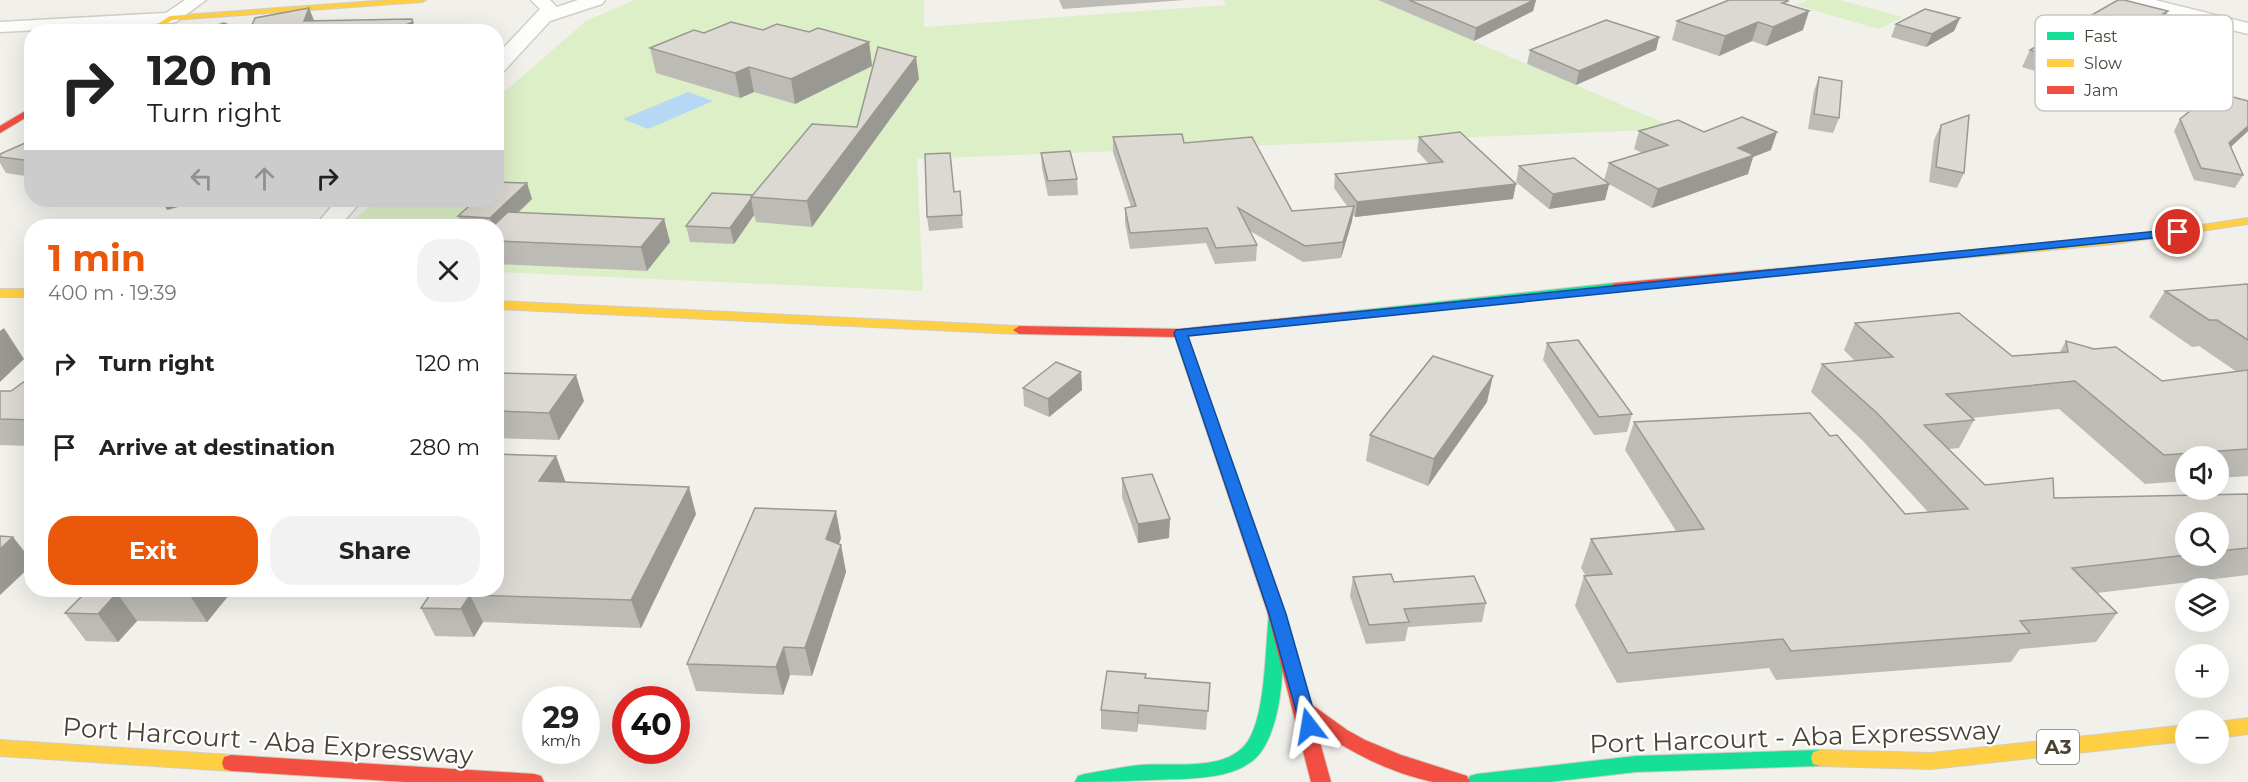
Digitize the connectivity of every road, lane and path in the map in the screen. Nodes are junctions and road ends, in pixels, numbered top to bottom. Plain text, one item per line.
1 (197, 0) edge
2 (422, 0) edge
3 (596, 0) edge
4 (2134, 0) edge
5 (542, 8) edge
6 (302, 9) junction
7 (2193, 15) edge
8 (170, 18) junction
9 (57, 24) edge
10 (161, 24) edge
11 (244, 24) edge
12 (2233, 25) edge
13 (24, 26) edge
14 (0, 27) edge
15 (2248, 29) edge
16 (504, 58) edge
17 (10, 108) dead end
18 (24, 108) edge
19 (24, 114) edge
20 (0, 130) edge
21 (344, 207) edge
22 (333, 219) edge
23 (2248, 221) edge
24 (0, 293) edge
25 (24, 293) edge
26 (504, 305) edge
27 (1180, 333) junction
28 (1277, 614) junction
29 (1305, 708) junction
30 (2248, 726) edge
31 (2229, 729) edge
32 (2175, 734) edge
33 (0, 748) edge
34 (1930, 761) junction
35 (1875, 774) dead end
36 (534, 782) edge
37 (1085, 782) edge
38 (1320, 782) edge
39 (1460, 782) edge
40 (1478, 782) edge

1 - 8 street
2 - 6 main road
3 - 5 street
4 - 7 street
5 - 16 street
6 - 8 main road
6 - 11 main road
8 - 9 street
8 - 10 main road
12 - 15 street
13 - 14 street
17 - 18 main road
19 - 20 main road
21 - 22 street
23 - 27 main road
24 - 25 main road
26 - 27 main road
27 - 28 main road
28 - 29 main road
28 - 37 main road
29 - 38 main road
29 - 39 main road
30 - 31 main road
32 - 34 main road, Port Harcourt - Aba Expressway / A3
33 - 36 main road, Port Harcourt - Aba Expressway
34 - 35 main road
34 - 40 main road, Port Harcourt - Aba Expressway / A3

